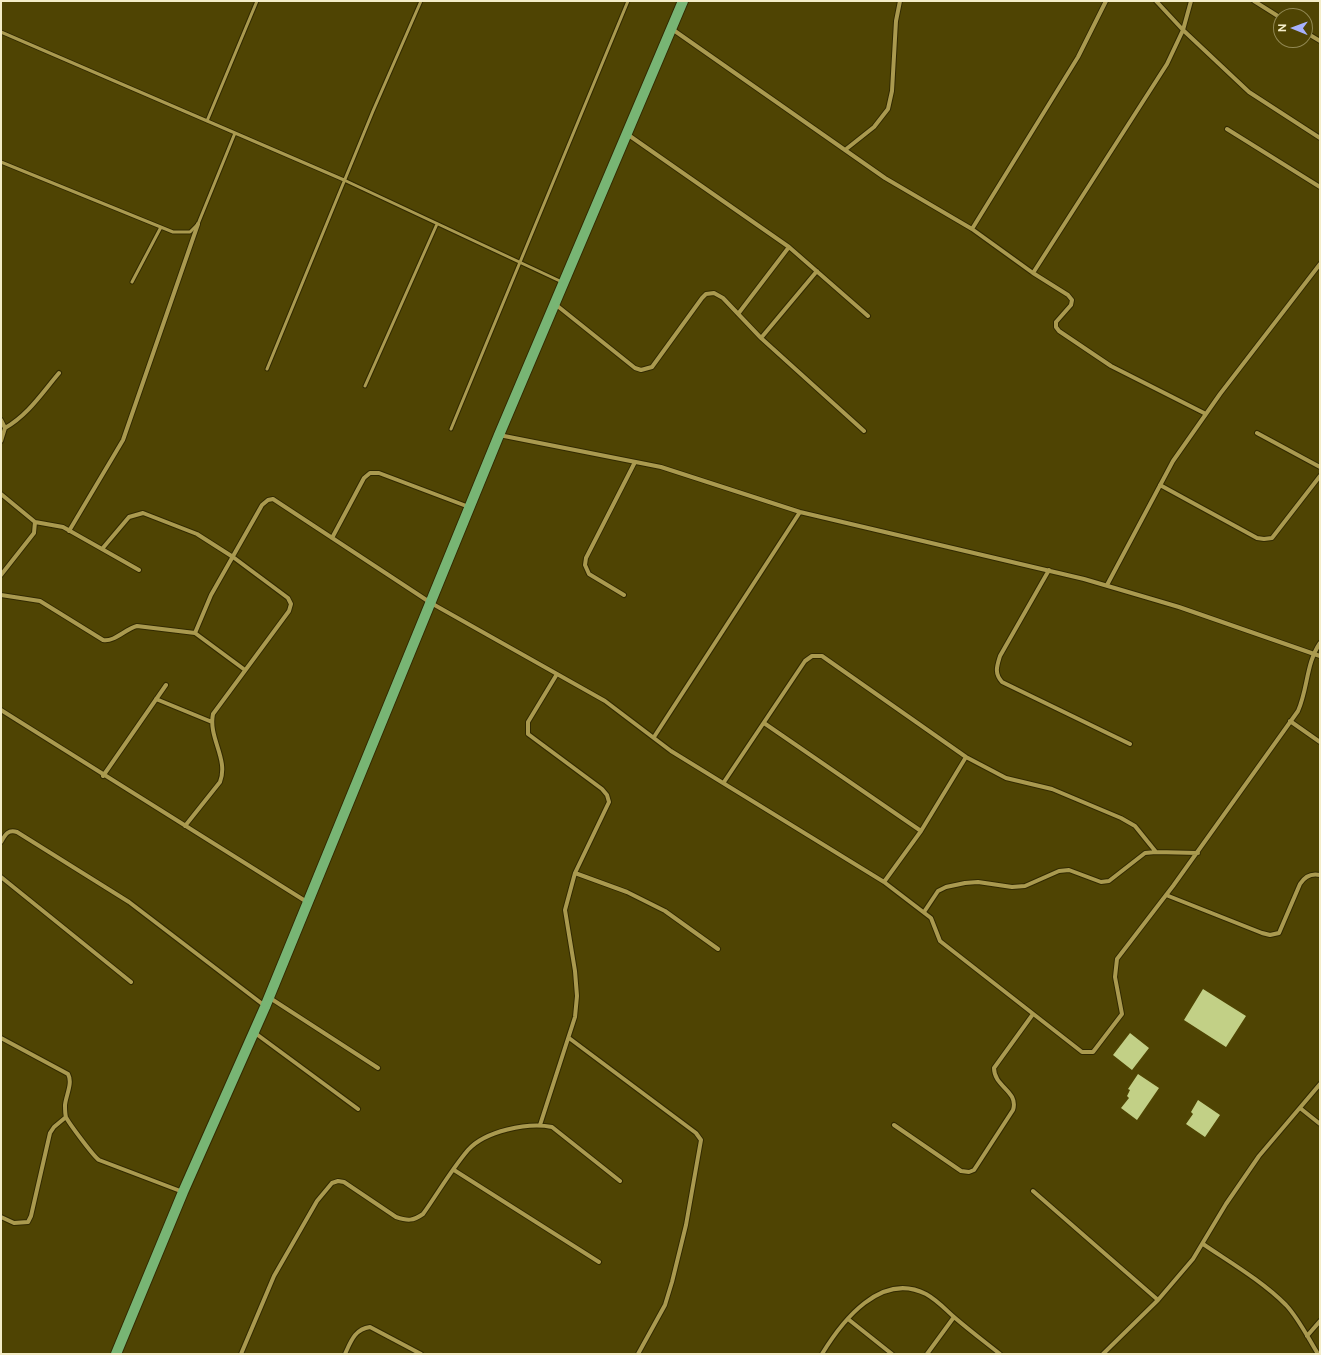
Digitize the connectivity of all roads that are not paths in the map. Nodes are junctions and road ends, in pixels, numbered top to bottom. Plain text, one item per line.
1 (256, 1) edge
2 (421, 1) edge
3 (628, 1) edge
4 (683, 1) edge
5 (900, 1) edge
6 (1106, 1) edge
7 (1156, 1) edge
8 (1191, 1) edge
9 (1254, 1) edge
10 (1273, 13) edge
11 (671, 28) junction
12 (1183, 30) junction
13 (1, 32) edge
14 (207, 121) junction
15 (1227, 129) dead end
16 (235, 133) junction
17 (627, 134) junction
18 (1320, 138) edge
19 (845, 150) junction
20 (1, 162) edge
21 (344, 180) junction
22 (1320, 187) edge
23 (198, 224) junction
24 (437, 224) junction
25 (161, 227) junction
26 (972, 229) junction
27 (789, 247) junction
28 (520, 262) junction
29 (1320, 264) edge
30 (816, 271) junction
31 (1033, 273) junction
32 (132, 282) dead end
33 (563, 283) junction
34 (554, 304) junction
35 (738, 314) junction
36 (868, 316) dead end
37 (761, 338) junction
38 (266, 369) dead end
39 (58, 373) dead end
40 (365, 386) dead end
41 (1206, 414) junction
42 (1, 420) edge
43 (5, 428) junction
44 (451, 429) dead end
45 (864, 431) dead end
46 (1257, 433) dead end
47 (498, 435) junction
48 (1, 441) edge
49 (635, 462) junction
50 (1320, 467) edge
51 (1320, 476) edge
52 (1160, 485) junction
53 (1, 494) edge
54 (470, 507) junction
55 (800, 512) junction
56 (35, 522) junction
57 (69, 531) junction
58 (332, 538) junction
59 (102, 549) junction
60 (233, 557) junction
61 (139, 570) dead end
62 (1049, 570) junction
63 (1, 575) edge
64 (1107, 585) junction
65 (1, 595) edge
66 (624, 595) dead end
67 (431, 603) junction
68 (195, 633) junction
69 (1320, 643) edge
70 (1313, 653) junction
71 (1320, 656) edge
72 (245, 670) junction
73 (557, 674) junction
74 (166, 685) dead end
75 (156, 699) junction
76 (1, 710) edge
77 (1290, 721) junction
78 (212, 722) junction
79 (764, 723) junction
80 (654, 737) junction
81 (1320, 742) edge
82 (1130, 744) dead end
83 (966, 757) junction
84 (103, 776) junction
85 (724, 782) junction
86 (185, 826) junction
87 (921, 832) junction
88 (1, 842) edge
89 (1156, 852) junction
90 (1198, 853) junction
91 (575, 873) junction
92 (1320, 875) edge
93 (1, 877) edge
94 (884, 882) junction
95 (1166, 895) junction
96 (307, 902) junction
97 (924, 912) junction
98 (718, 949) dead end
99 (131, 982) dead end
100 (267, 1002) junction
101 (1033, 1014) junction
102 (254, 1033) junction
103 (1, 1038) edge
104 (569, 1038) junction
105 (378, 1068) dead end
106 (1320, 1084) edge
107 (1300, 1108) junction
108 (358, 1109) dead end
109 (66, 1117) junction
110 (1320, 1124) edge
111 (540, 1125) junction
112 (894, 1125) dead end
113 (454, 1170) junction
114 (620, 1181) dead end
115 (1033, 1191) dead end
116 (183, 1192) junction
117 (1, 1217) edge
118 (1203, 1244) junction
119 (599, 1262) dead end
120 (1158, 1300) junction
121 (954, 1317) junction
122 (848, 1319) junction
123 (1320, 1321) edge
124 (1307, 1336) junction
125 (116, 1354) edge
126 (241, 1354) edge
127 (345, 1354) edge
128 (421, 1354) edge
129 (638, 1354) edge
130 (822, 1354) edge
131 (892, 1354) edge
132 (927, 1354) edge
133 (1000, 1354) edge
134 (1103, 1354) edge
135 (1318, 1354) edge

1 - 14 lane
2 - 21 lane
3 - 28 lane
4 - 11 main road
5 - 19 street
6 - 26 street
7 - 12 street
8 - 12 street
9 - 10 street
11 - 17 main road
11 - 19 street
12 - 18 street
12 - 31 street
13 - 14 lane
14 - 16 lane
15 - 22 street
16 - 21 lane
16 - 23 lane
17 - 27 street
17 - 33 main road
19 - 26 street
20 - 25 lane
21 - 24 lane
21 - 38 lane
23 - 25 lane
23 - 57 street
24 - 28 lane
24 - 40 lane
25 - 32 lane
26 - 31 street
27 - 30 street
27 - 35 street
28 - 33 lane
28 - 44 lane
29 - 41 street
30 - 36 street
30 - 37 street
31 - 41 street
33 - 34 main road
34 - 35 street
34 - 47 main road
35 - 37 street
37 - 45 street
39 - 43 street
41 - 52 street
42 - 43 street
43 - 48 street
46 - 50 street
47 - 49 street
47 - 54 main road
49 - 55 street
49 - 66 street
51 - 52 street
52 - 64 street
53 - 56 street
54 - 58 street
54 - 67 main road
55 - 62 street
55 - 80 street
56 - 57 street
56 - 63 street
57 - 59 street
58 - 60 street
58 - 67 street
59 - 60 street
59 - 61 street
60 - 68 street
60 - 72 street
62 - 64 street
62 - 82 street
64 - 70 street
65 - 68 street
67 - 73 street
67 - 96 main road
68 - 72 street
69 - 70 street
70 - 71 street
70 - 77 street
72 - 78 street
73 - 80 street
73 - 91 street
74 - 75 street
75 - 78 street
75 - 84 street
76 - 84 street
77 - 81 street
77 - 90 street
78 - 86 street
79 - 83 street
79 - 85 street
79 - 87 street
80 - 85 street
83 - 87 street
83 - 89 street
84 - 86 street
85 - 94 street
86 - 96 street
87 - 94 street
88 - 100 street
89 - 90 street
89 - 97 street
90 - 95 street
91 - 98 street
91 - 104 street
92 - 95 street
93 - 99 street
94 - 97 street
95 - 101 street
96 - 100 main road
97 - 101 street
100 - 102 main road
100 - 105 street
101 - 112 street
102 - 108 street
102 - 116 main road
103 - 109 street
104 - 111 street
104 - 129 street
106 - 107 street
107 - 110 street
107 - 118 street
109 - 116 street
109 - 117 street
111 - 113 street
111 - 114 street
113 - 119 street
113 - 126 street
115 - 120 street
116 - 125 main road
118 - 120 street
118 - 124 street
120 - 134 street
121 - 122 street
121 - 132 street
121 - 133 street
122 - 130 street
122 - 131 street
123 - 124 street
124 - 135 street
127 - 128 street

